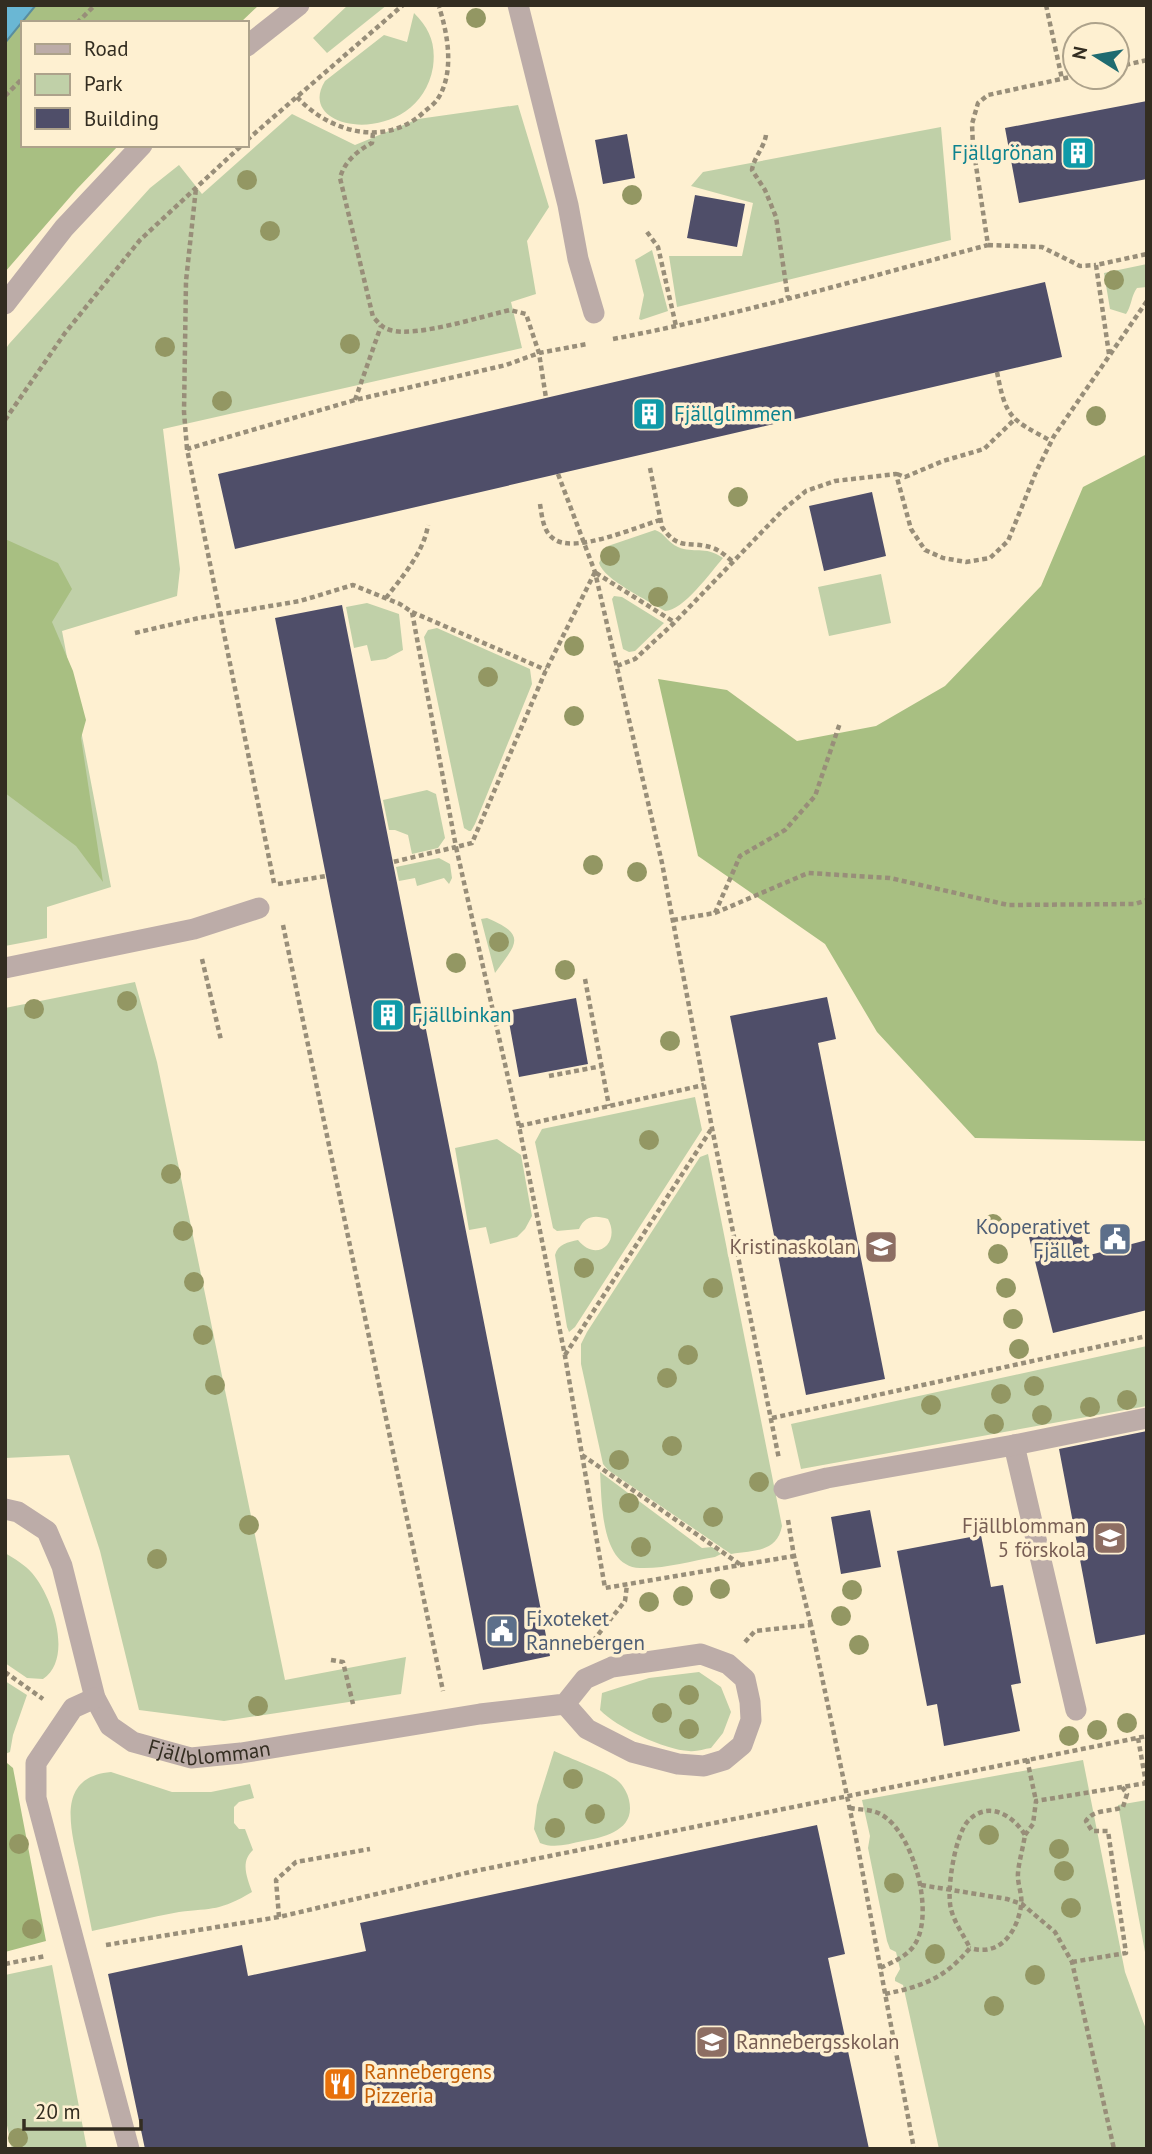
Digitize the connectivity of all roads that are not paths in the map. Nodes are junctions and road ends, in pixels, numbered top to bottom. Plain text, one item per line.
1 (299, 5) edge
2 (518, 5) edge
3 (248, 45) edge
4 (140, 147) edge
5 (5, 304) edge
6 (594, 313) dead end
7 (258, 908) dead end
8 (5, 968) edge
9 (1147, 1418) edge
10 (1014, 1445) junction
11 (783, 1489) road end
12 (5, 1508) edge
13 (95, 1698) junction
14 (565, 1704) junction
15 (1076, 1710) dead end
16 (129, 2149) edge

1 - 3 street
2 - 6 street
4 - 5 street
7 - 8 street
9 - 10 street
10 - 11 street
10 - 15 street
12 - 13 street, Fjällblomman
13 - 14 street, Fjällblomman
13 - 16 street
14 - 14 street

